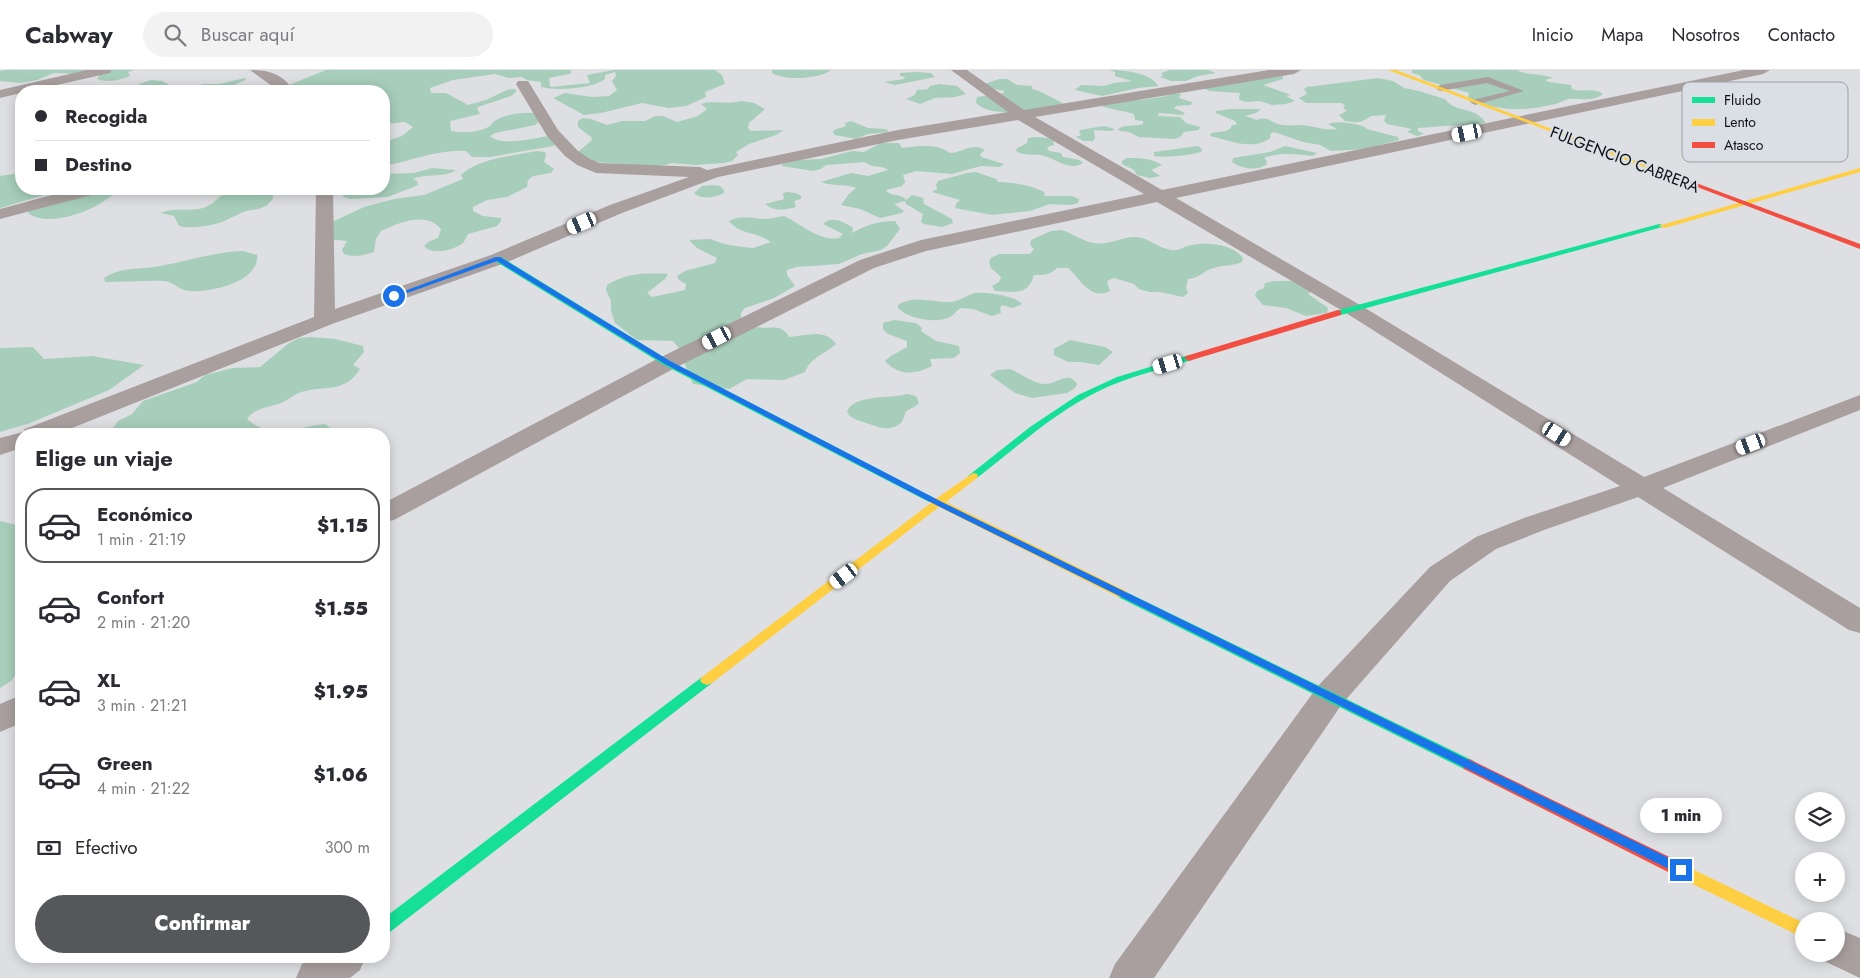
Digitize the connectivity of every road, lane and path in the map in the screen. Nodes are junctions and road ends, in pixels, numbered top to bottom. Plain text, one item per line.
1 (104, 70) edge
2 (257, 70) edge
3 (958, 70) edge
4 (1294, 70) edge
5 (1391, 70) edge
6 (1763, 70) edge
7 (1707, 82) edge
8 (522, 84) dead end
9 (34, 85) edge
10 (280, 85) edge
11 (1682, 87) edge
12 (1440, 88) junction
13 (15, 89) edge
14 (2, 92) edge
15 (15, 98) edge
16 (1475, 102) junction
17 (1021, 115) junction
18 (1524, 121) junction
19 (1860, 170) edge
20 (714, 173) junction
21 (602, 181) junction
22 (71, 195) edge
23 (324, 195) edge
24 (1163, 196) junction
25 (1744, 204) junction
26 (616, 208) junction
27 (0, 214) edge
28 (1860, 248) edge
29 (498, 258) junction
30 (1353, 309) junction
31 (325, 320) junction
32 (668, 363) junction
33 (1860, 402) edge
34 (49, 428) edge
35 (15, 441) edge
36 (0, 447) edge
37 (1642, 487) junction
38 (939, 504) junction
39 (390, 511) edge
40 (1860, 622) edge
41 (1330, 695) junction
42 (15, 711) edge
43 (0, 719) edge
44 (390, 922) edge
45 (1795, 927) edge
46 (1845, 952) edge
47 (1860, 959) edge
48 (337, 963) edge
49 (317, 978) edge
50 (1130, 978) edge

1 - 9 street
2 - 10 street
3 - 17 street
4 - 17 street
5 - 12 street, FULGENCIO CABRERA
6 - 7 street
8 - 21 street
11 - 18 street
12 - 16 street, FULGENCIO CABRERA
12 - 16 lane
13 - 14 street
14 - 15 street
16 - 18 street, FULGENCIO CABRERA
17 - 20 street
17 - 24 street
18 - 24 street
18 - 25 street, FULGENCIO CABRERA
19 - 25 street
20 - 21 street
20 - 26 street
21 - 26 street
22 - 27 street
23 - 31 street
24 - 30 street
24 - 32 street
25 - 28 street, FULGENCIO CABRERA
25 - 30 street
26 - 29 street
29 - 31 street
29 - 32 street
30 - 37 street
30 - 38 street
31 - 34 street
32 - 38 street
32 - 39 street
33 - 37 street
35 - 36 street
37 - 40 street
37 - 41 street
38 - 41 street
38 - 44 street
41 - 45 street
41 - 50 street
42 - 43 street
46 - 47 street
48 - 49 street

